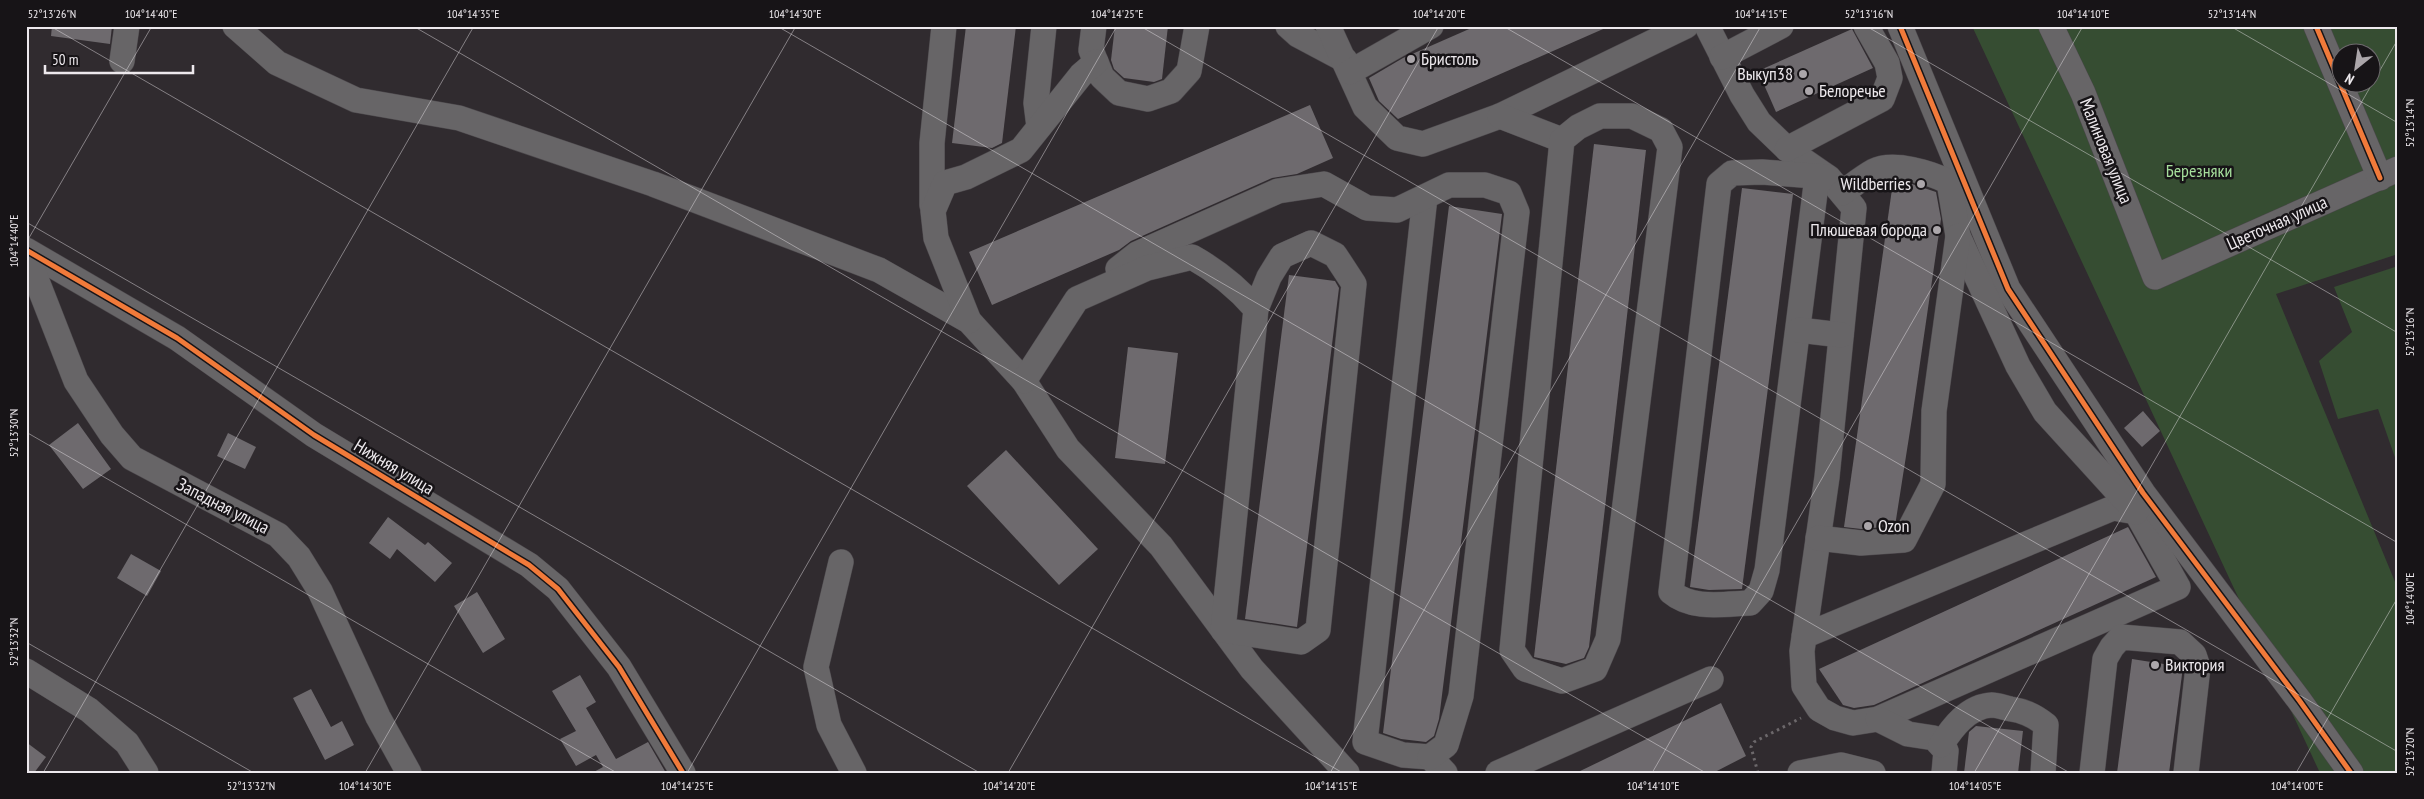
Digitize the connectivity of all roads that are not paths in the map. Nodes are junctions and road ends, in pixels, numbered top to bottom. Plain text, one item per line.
1 (127, 26) edge
2 (235, 26) edge
3 (944, 26) edge
4 (1044, 26) edge
5 (1094, 26) edge
6 (1197, 26) edge
7 (1288, 26) edge
8 (1328, 26) edge
9 (1431, 26) edge
10 (1686, 26) edge
11 (1707, 26) edge
12 (1781, 26) edge
13 (1866, 26) edge
14 (1900, 26) edge
15 (2051, 26) edge
16 (2316, 26) edge
17 (1722, 57) junction
18 (122, 61) dead end
19 (1096, 62) junction
20 (1347, 66) junction
21 (1500, 116) junction
22 (1039, 127) junction
23 (1562, 140) junction
24 (1787, 149) junction
25 (2389, 174) edge
26 (1829, 183) junction
27 (1426, 197) junction
28 (933, 211) junction
29 (1958, 236) junction
30 (26, 252) edge
31 (2156, 277) joint
32 (1077, 299) junction
33 (1256, 308) junction
34 (970, 321) junction
35 (1799, 330) junction
36 (1841, 335) junction
37 (1024, 381) junction
38 (2136, 512) junction
39 (1818, 538) junction
40 (841, 562) dead end
41 (2113, 628) junction
42 (1223, 630) junction
43 (1804, 636) junction
44 (26, 671) edge
45 (1711, 679) dead end
46 (1878, 719) junction
47 (1941, 745) junction
48 (1438, 765) edge
49 (146, 773) edge
50 (409, 773) edge
51 (683, 773) edge
52 (854, 773) edge
53 (1347, 773) edge
54 (1498, 773) edge
55 (1800, 773) edge
56 (1873, 773) edge
57 (1944, 773) edge
58 (2043, 773) edge
59 (2092, 773) edge
60 (2186, 773) edge
61 (2351, 773) edge

1 - 18 street
2 - 34 street
3 - 28 street
4 - 22 street
5 - 19 street
6 - 19 street
7 - 20 street
8 - 20 street
9 - 20 street
10 - 21 street
11 - 17 street
12 - 17 street
13 - 24 street
14 - 61 street
15 - 31 street, Малиновая улица
16 - 25 street
17 - 24 street
19 - 22 street
20 - 21 street
21 - 23 street
22 - 28 street
23 - 23 street
24 - 26 street
25 - 31 street, Цветочная улица
26 - 29 street
26 - 35 street
26 - 35 street
26 - 36 street
27 - 32 street
27 - 48 street
27 - 48 street
28 - 34 street
29 - 38 street
29 - 39 street
30 - 50 street, Западная улица
30 - 51 street, Нижняя улица
32 - 33 street
32 - 37 street
33 - 42 street
33 - 42 street
34 - 37 street
35 - 36 street
36 - 39 street
37 - 42 street
38 - 41 street
38 - 43 street
39 - 43 street
40 - 52 street
41 - 46 street
41 - 59 street
41 - 60 street
42 - 53 street
43 - 46 street
44 - 49 street
45 - 54 street
46 - 47 street
47 - 57 street
47 - 58 street
55 - 56 street

